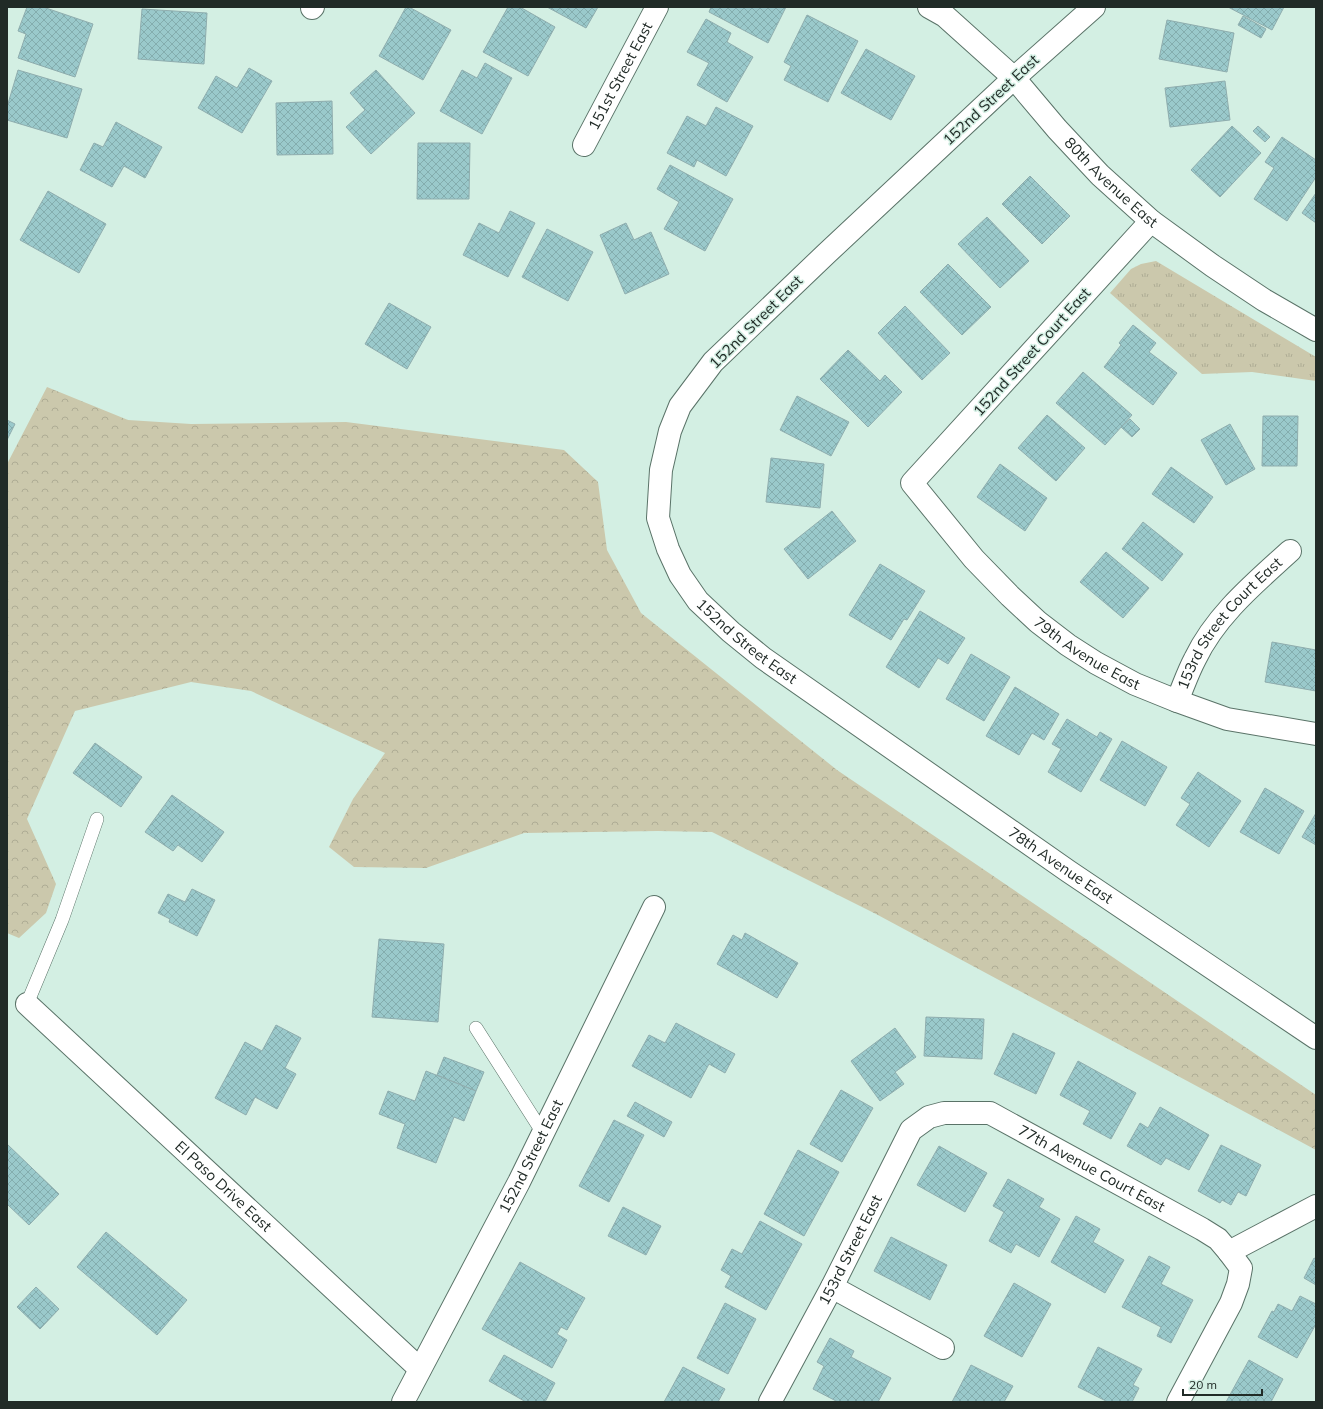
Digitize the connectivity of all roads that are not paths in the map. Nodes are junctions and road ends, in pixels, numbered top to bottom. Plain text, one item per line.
1 (657, 7) edge
2 (929, 7) edge
3 (1094, 7) edge
4 (1014, 78) junction
5 (584, 145) dead end
6 (1151, 221) junction
7 (1316, 330) edge
8 (912, 483) joint
9 (1290, 551) dead end
10 (808, 691) joint
11 (1177, 701) junction
12 (1316, 734) edge
13 (97, 819) dead end
14 (654, 907) dead end
15 (27, 1004) joint
16 (476, 1028) dead end
17 (1316, 1038) edge
18 (944, 1113) joint
19 (543, 1133) junction
20 (1316, 1206) edge
21 (1229, 1252) junction
22 (832, 1288) junction
23 (943, 1348) dead end
24 (420, 1369) junction
25 (403, 1402) edge
26 (770, 1402) edge
27 (1178, 1402) edge

1 - 5 street, 151st Street East
2 - 4 street, 80th Avenue East
3 - 4 street, 152nd Street East
4 - 6 street, 80th Avenue East
4 - 10 street, 152nd Street East
6 - 7 street, 80th Avenue East
6 - 8 street, 152nd Street Court East
8 - 11 street, 79th Avenue East
9 - 11 street, 153rd Street Court East
10 - 17 street, 78th Avenue East
11 - 12 street, 79th Avenue East
13 - 15 lane
14 - 19 street, 152nd Street East
15 - 24 street, El Paso Drive East
16 - 19 lane
18 - 21 street, 77th Avenue Court East
18 - 22 street, 153rd Street East
19 - 24 street, 152nd Street East
20 - 21 street
21 - 27 street, 77th Avenue Court East
22 - 23 street
22 - 26 street, 153rd Street East
24 - 25 street, 152nd Street East

